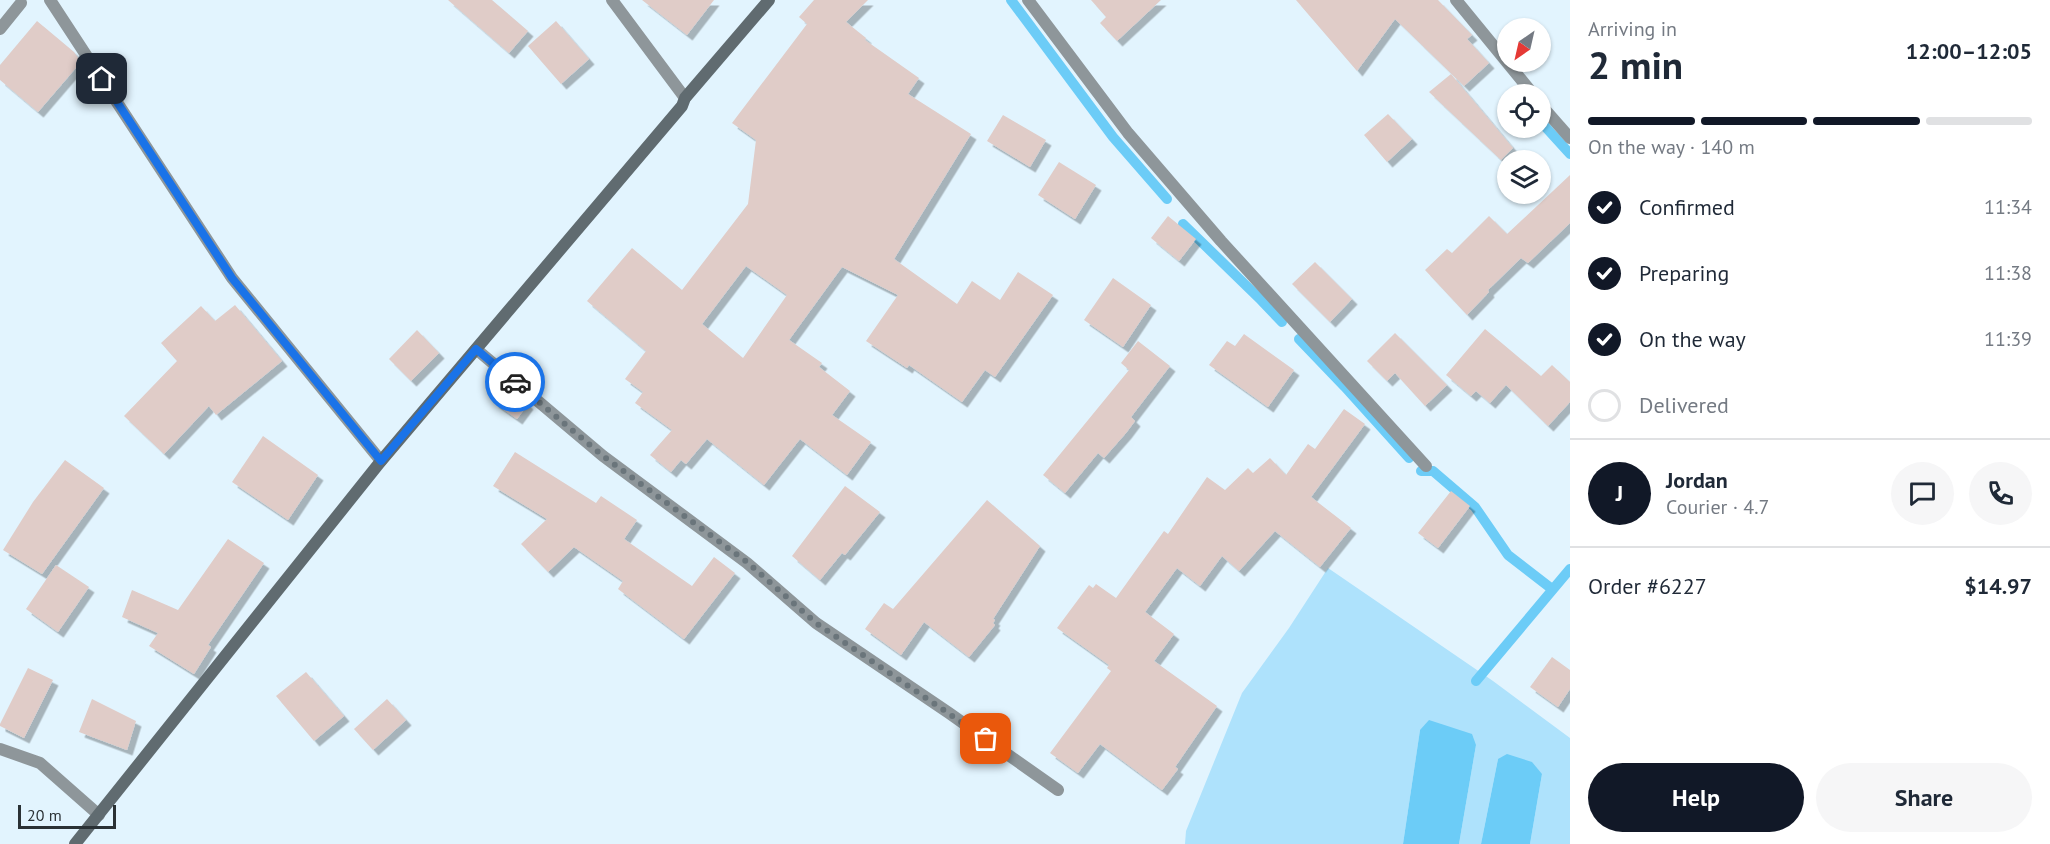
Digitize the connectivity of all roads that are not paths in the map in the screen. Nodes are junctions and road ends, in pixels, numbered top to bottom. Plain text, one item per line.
1 (50, 0) edge
2 (612, 0) edge
3 (769, 0) edge
4 (1028, 0) edge
5 (1456, 0) edge
6 (22, 1) edge
7 (0, 29) edge
8 (1525, 84) edge
9 (685, 98) junction
10 (1551, 116) edge
11 (1570, 138) edge
12 (476, 349) junction
13 (381, 461) junction
14 (1426, 466) dead end
15 (0, 749) edge
16 (1058, 790) dead end
17 (99, 815) junction
18 (75, 844) edge

1 - 13 street
2 - 9 street
3 - 9 street
4 - 14 street
5 - 8 street
6 - 7 street
9 - 12 street
10 - 11 street
12 - 13 street
12 - 16 street
13 - 17 street
15 - 17 street
17 - 18 street

